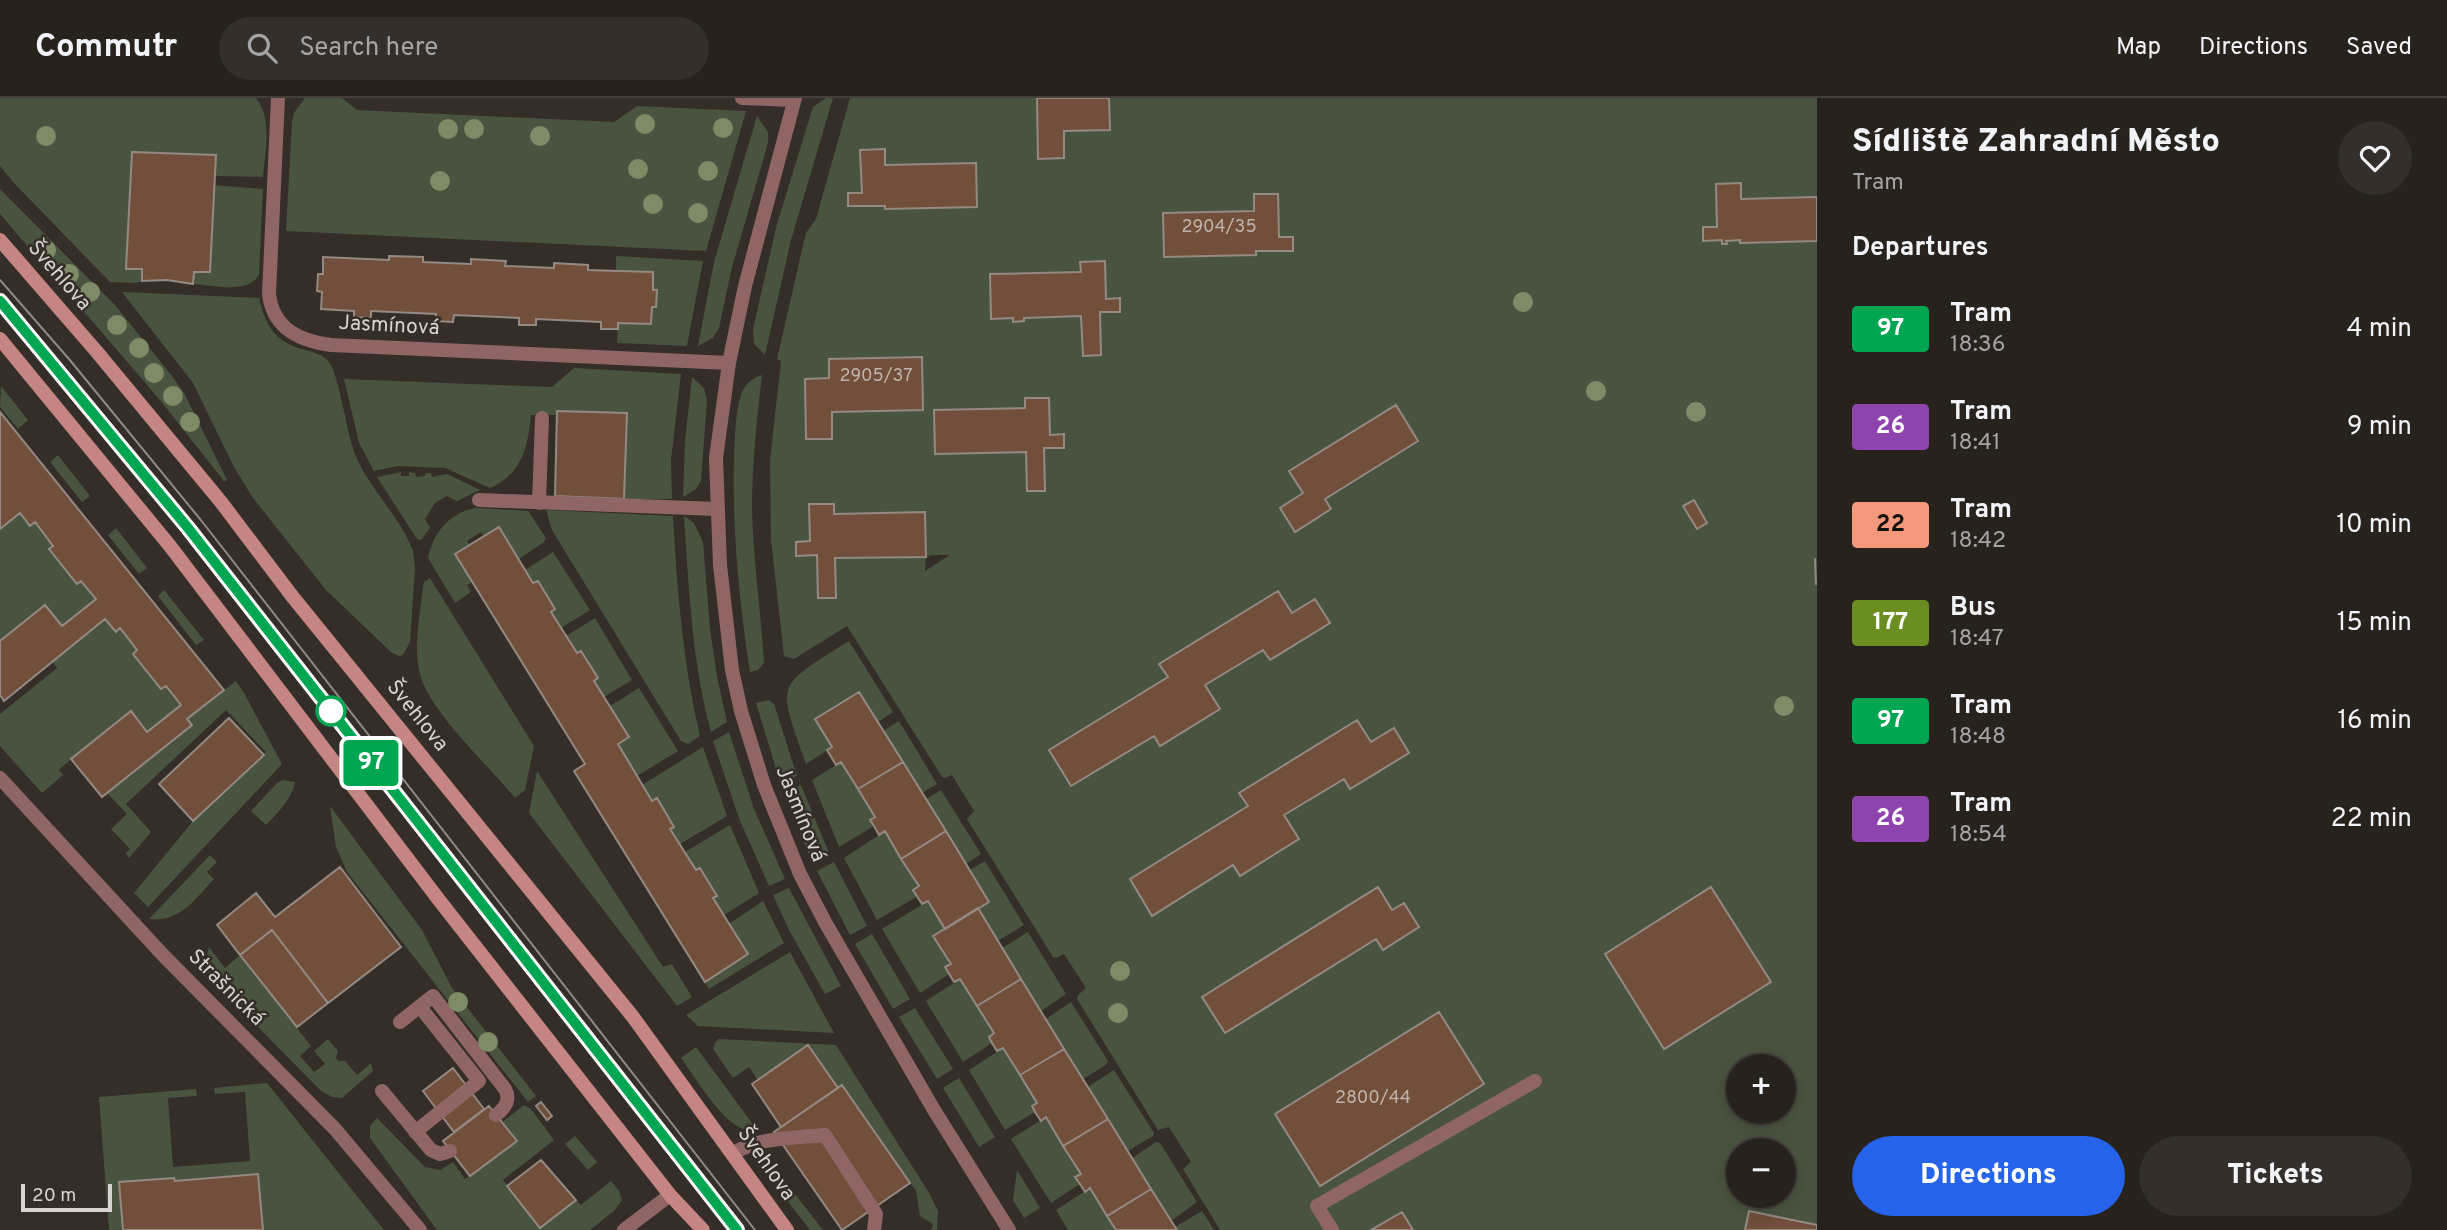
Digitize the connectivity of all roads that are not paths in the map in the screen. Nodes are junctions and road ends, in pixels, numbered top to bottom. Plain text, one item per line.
1 (278, 98) edge
2 (742, 98) edge
3 (795, 99) edge
4 (0, 240) edge
5 (0, 340) edge
6 (729, 363) junction
7 (542, 418) dead end
8 (479, 500) dead end
9 (540, 503) junction
10 (717, 509) junction
11 (0, 778) edge
12 (420, 1007) junction
13 (400, 1022) dead end
14 (1535, 1081) dead end
15 (382, 1091) dead end
16 (496, 1115) dead end
17 (415, 1132) junction
18 (450, 1151) dead end
19 (734, 1153) junction
20 (670, 1195) junction
21 (420, 1230) edge
22 (624, 1230) edge
23 (703, 1230) edge
24 (787, 1230) edge
25 (874, 1230) edge
26 (1009, 1230) edge
27 (1332, 1230) edge

1 - 6 street, Jasmínová
2 - 3 street
3 - 6 street, Jasmínová
4 - 19 main road, Švehlova
5 - 20 main road
6 - 10 street, Jasmínová
7 - 9 street
8 - 9 street
9 - 10 street
10 - 26 street, Jasmínová
11 - 21 street, Strašnická
12 - 13 street
12 - 16 street
12 - 17 street
14 - 27 street
15 - 17 street
17 - 18 street
19 - 24 main road, Švehlova
19 - 25 street
20 - 22 street
20 - 23 main road

